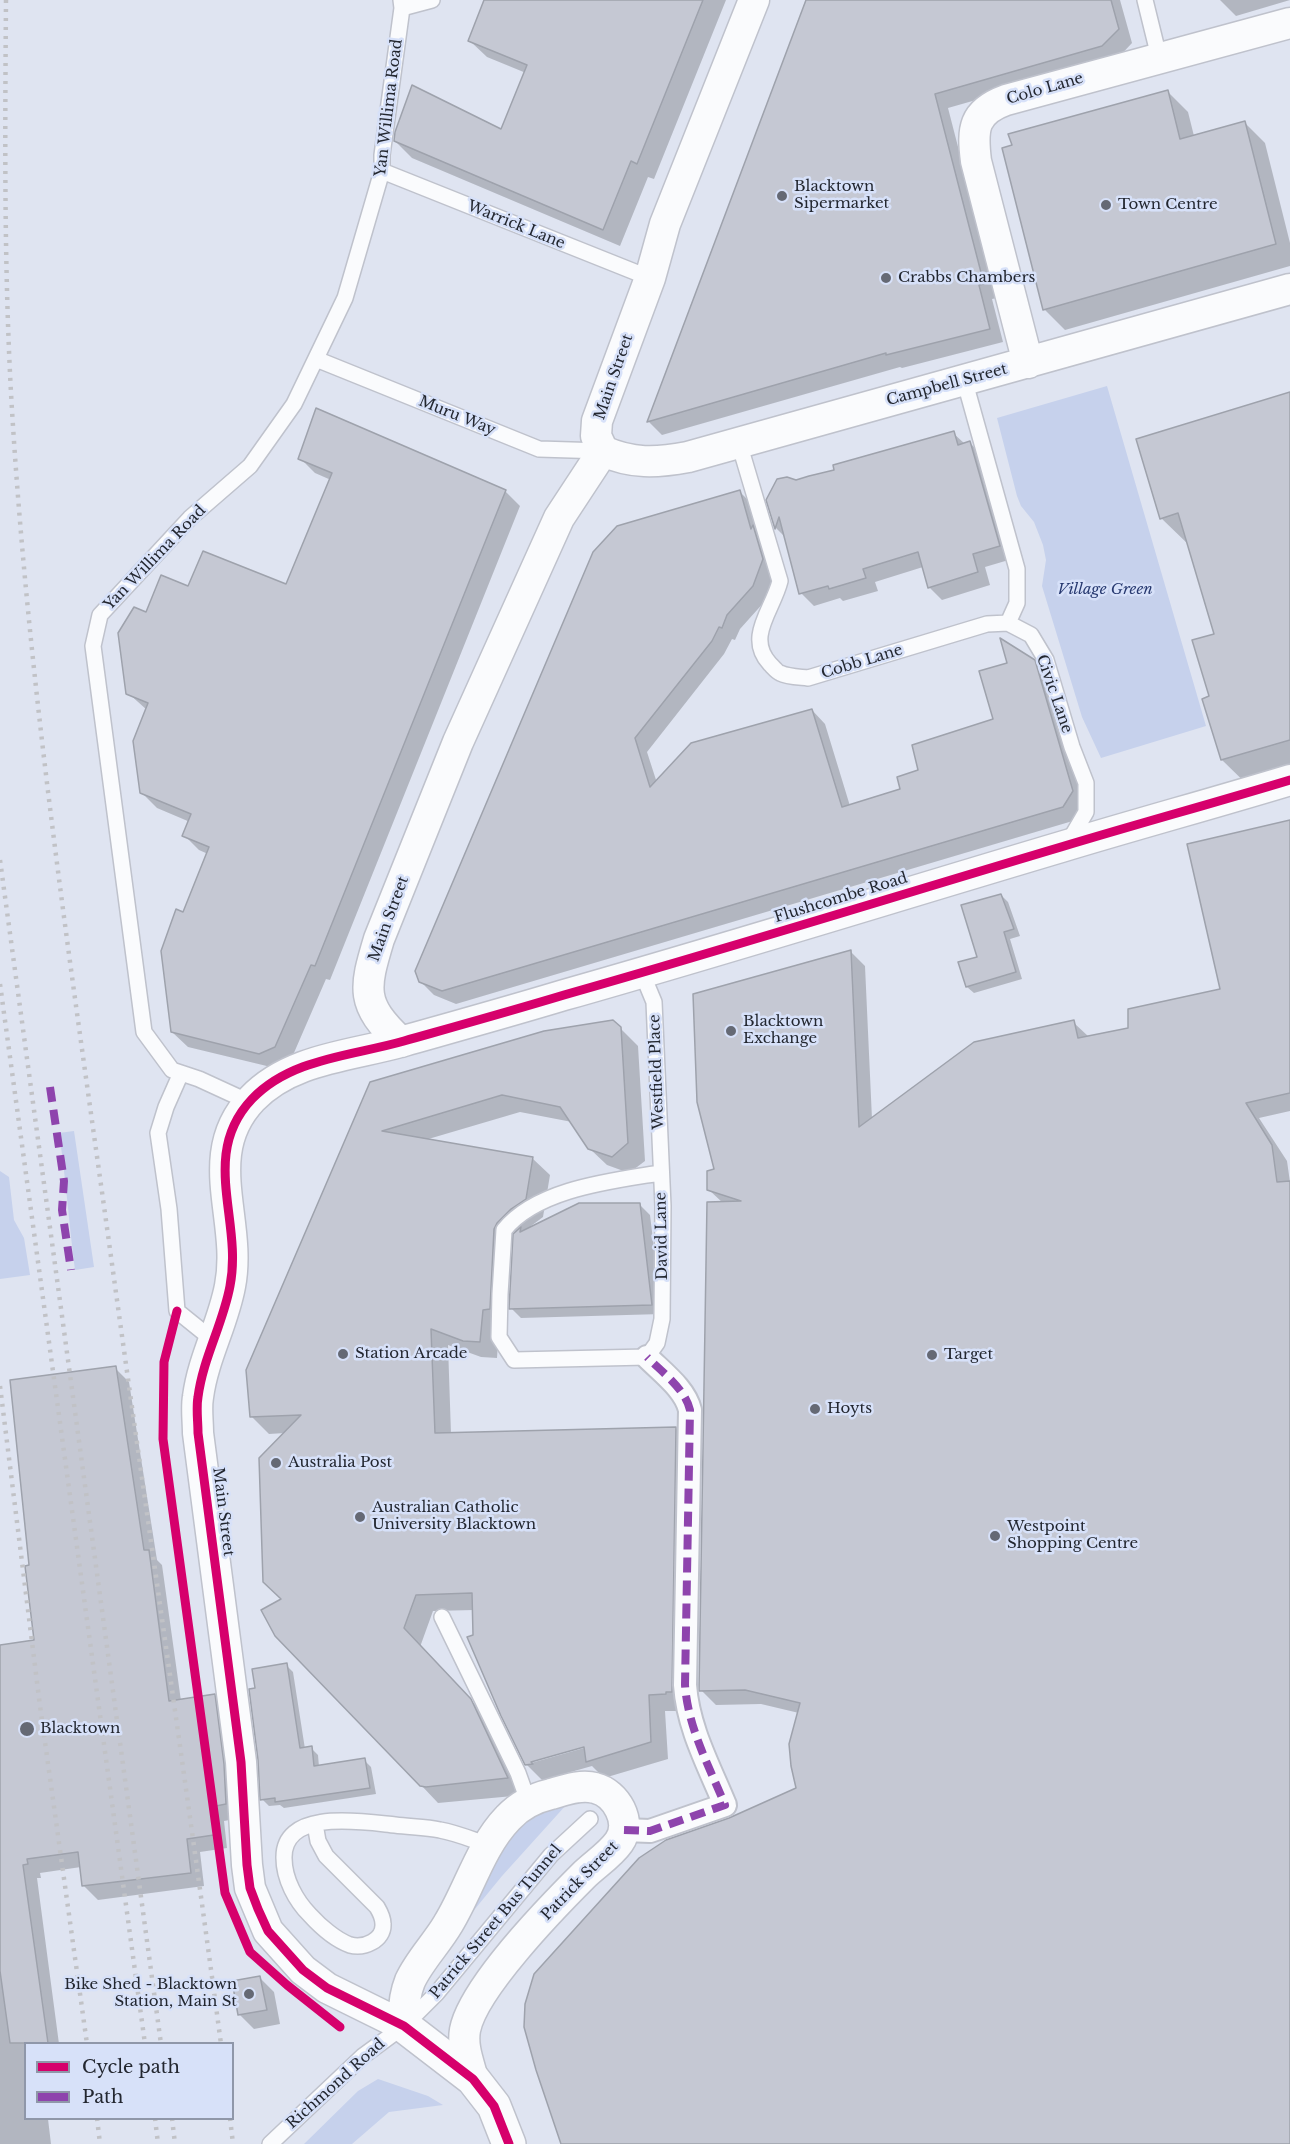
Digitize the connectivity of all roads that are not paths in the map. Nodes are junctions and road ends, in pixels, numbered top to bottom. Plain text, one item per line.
1 (432, 0) edge
2 (754, 0) edge
3 (1145, 0) edge
4 (401, 4) edge
5 (1290, 23) edge
6 (1159, 57) junction
7 (382, 171) junction
8 (650, 278) junction
9 (1290, 290) edge
10 (316, 359) junction
11 (1028, 363) junction
12 (964, 379) junction
13 (740, 443) junction
14 (603, 451) junction
15 (1008, 623) junction
16 (1290, 780) edge
17 (1066, 845) junction
18 (642, 973) junction
19 (401, 1042) junction
20 (181, 1072) junction
21 (249, 1102) junction
22 (660, 1173) junction
23 (213, 1340) junction
24 (647, 1358) junction
25 (442, 1617) dead end
26 (528, 1802) junction
27 (590, 1819) dead end
28 (315, 1824) junction
29 (624, 1830) junction
30 (488, 1845) junction
31 (404, 2026) junction
32 (473, 2079) junction
33 (270, 2144) edge
34 (510, 2144) edge

1 - 4 lane
2 - 8 street, Main Street
3 - 6 lane
4 - 7 lane, Yan Willima Road
5 - 6 street, Colo Lane
6 - 11 street, Colo Lane
7 - 8 lane, Warrick Lane
7 - 10 lane, Yan Willima Road
8 - 14 street, Main Street
9 - 11 street, Campbell Street
10 - 14 lane, Muru Way
10 - 20 lane, Yan Willima Road
11 - 12 street, Campbell Street
12 - 13 street, Campbell Street
12 - 15 lane
13 - 14 street, Campbell Street
13 - 15 lane, Cobb Lane
14 - 19 street, Main Street
15 - 17 lane, Civic Lane
16 - 17 street, Flushcombe Road
17 - 18 street, Flushcombe Road
18 - 19 street, Flushcombe Road
18 - 22 lane, Westfield Place
19 - 21 street, Main Street
20 - 21 lane, Yan Willima Road
20 - 23 lane
21 - 23 street, Main Street
22 - 24 lane, David Lane
22 - 24 lane, David Lane
23 - 31 street, Main Street
24 - 29 street
25 - 26 lane
26 - 29 street, Patrick Street
26 - 30 street, Patrick Street
27 - 31 lane, Patrick Street Bus Tunnel
28 - 28 lane
28 - 30 lane
29 - 32 street, Patrick Street
30 - 31 street, Patrick Street
31 - 32 street
31 - 33 lane, Richmond Road
32 - 34 street

